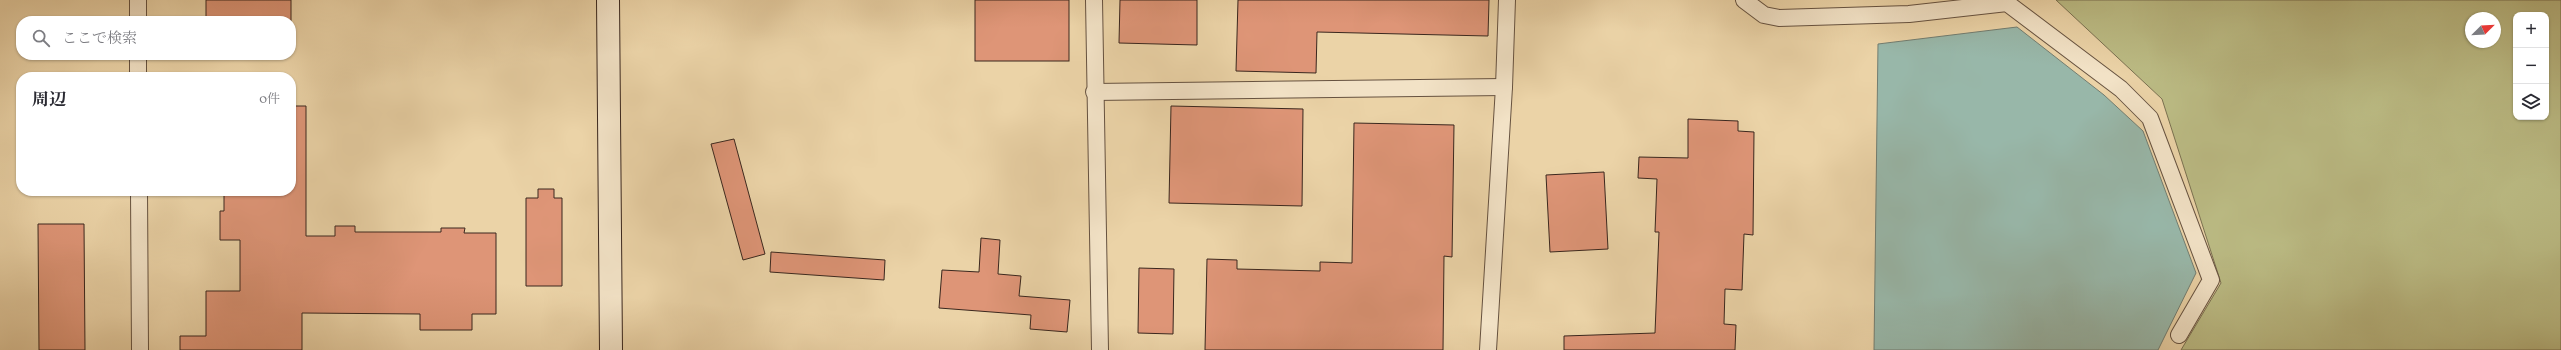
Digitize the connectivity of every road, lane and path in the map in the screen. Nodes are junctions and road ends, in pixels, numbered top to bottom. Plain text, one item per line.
1 (138, 0) edge
2 (608, 0) edge
3 (1094, 0) edge
4 (1507, 0) edge
5 (1744, 0) edge
6 (138, 16) edge
7 (138, 60) edge
8 (138, 72) edge
9 (1504, 87) junction
10 (1094, 92) junction
11 (139, 196) edge
12 (2179, 335) dead end
13 (140, 350) edge
14 (611, 350) edge
15 (1100, 350) edge
16 (1488, 350) edge

1 - 6 street
2 - 14 street
3 - 10 street
4 - 9 street
5 - 12 street
7 - 8 street
9 - 10 street
9 - 16 street
10 - 15 street
11 - 13 street

